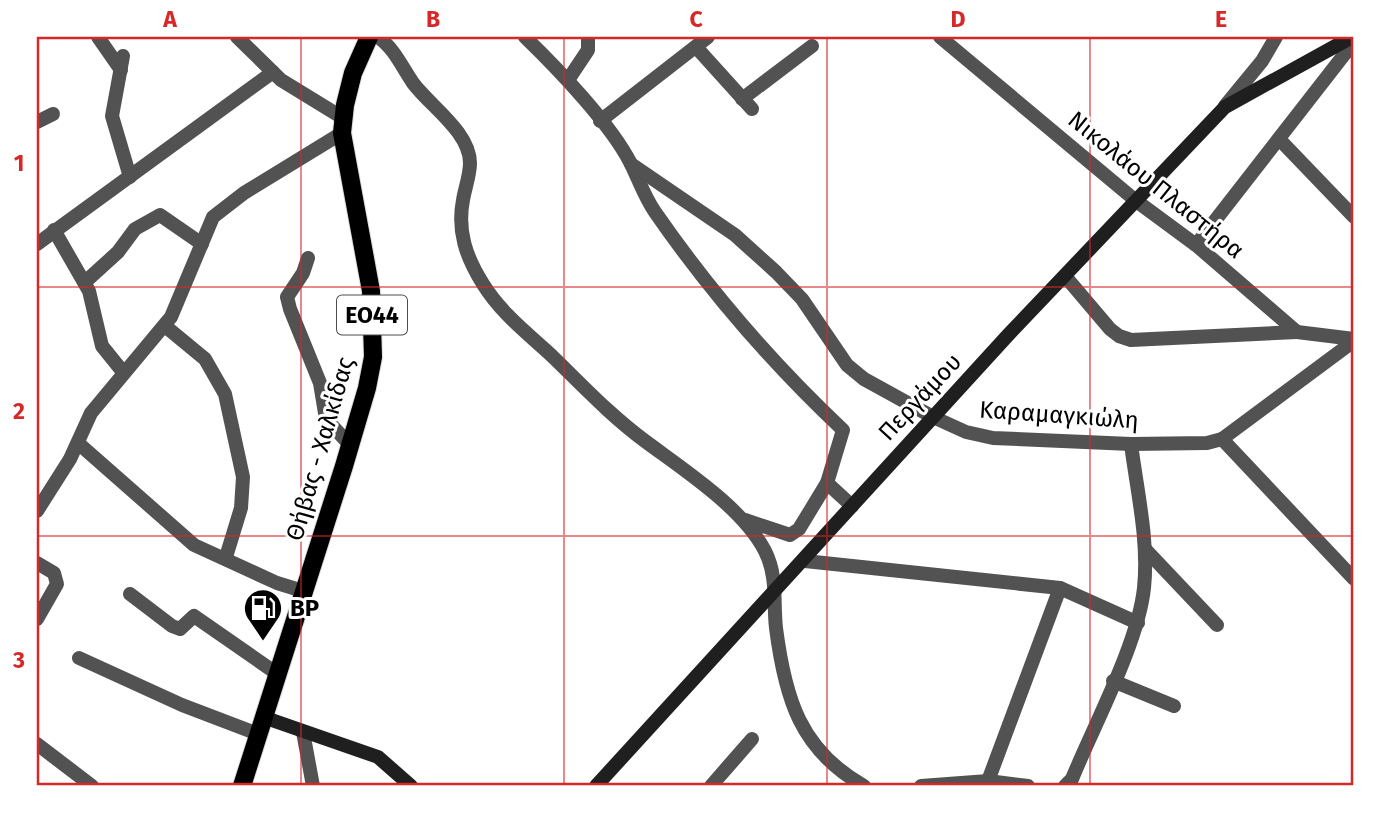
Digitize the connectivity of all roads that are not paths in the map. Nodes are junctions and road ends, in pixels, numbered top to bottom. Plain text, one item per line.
1 (98, 37) edge
2 (237, 37) edge
3 (369, 37) edge
4 (378, 37) edge
5 (525, 37) edge
6 (602, 37) edge
7 (708, 37) edge
8 (1276, 37) edge
9 (1352, 37) edge
10 (947, 39) edge
11 (1354, 42) edge
12 (588, 43) edge
13 (812, 46) dead end
14 (696, 47) junction
15 (273, 72) junction
16 (568, 80) junction
17 (1225, 107) junction
18 (53, 114) dead end
19 (600, 121) junction
20 (37, 122) edge
21 (343, 125) junction
22 (1280, 140) junction
23 (631, 164) junction
24 (130, 177) junction
25 (1135, 200) junction
26 (1354, 217) edge
27 (54, 230) junction
28 (37, 244) edge
29 (202, 244) junction
30 (1196, 245) junction
31 (308, 258) dead end
32 (1065, 276) junction
33 (85, 282) junction
34 (165, 326) junction
35 (1297, 332) junction
36 (1354, 340) edge
37 (123, 372) junction
38 (933, 417) junction
39 (1222, 439) junction
40 (78, 443) junction
41 (1131, 444) junction
42 (350, 445) junction
43 (827, 483) junction
44 (852, 506) junction
45 (37, 511) edge
46 (737, 516) junction
47 (1145, 549) junction
48 (226, 557) junction
49 (805, 561) junction
50 (37, 563) edge
51 (1353, 575) edge
52 (1060, 588) junction
53 (303, 591) junction
54 (777, 591) junction
55 (130, 594) dead end
56 (37, 619) edge
57 (1138, 623) junction
58 (1217, 625) dead end
59 (79, 658) dead end
60 (276, 673) junction
61 (1113, 681) junction
62 (1174, 706) dead end
63 (261, 725) junction
64 (303, 732) junction
65 (752, 739) dead end
66 (37, 744) edge
67 (988, 781) junction
68 (92, 786) edge
69 (242, 786) edge
70 (313, 786) edge
71 (411, 786) edge
72 (596, 786) edge
73 (711, 786) edge
74 (864, 786) edge
75 (921, 786) edge
76 (1028, 786) edge
77 (1065, 786) edge

1 - 24 street
2 - 15 street
3 - 21 main road, Θήβας - Χαλκίδας / ΕΟ44
4 - 46 street
5 - 16 street
6 - 12 street
7 - 14 street
8 - 17 street, Περγάμου
9 - 17 street
10 - 25 street, Νικολάου Πλαστήρα
11 - 22 street
12 - 16 street
13 - 14 street
14 - 19 street
15 - 21 street
15 - 24 street
16 - 19 street
17 - 25 street, Περγάμου
18 - 20 street
19 - 23 street
21 - 29 street
21 - 42 main road, Θήβας - Χαλκίδας / ΕΟ44
22 - 26 street
22 - 30 street
23 - 38 street, Καραμαγκιώλη
23 - 43 street
24 - 27 street
25 - 30 street, Νικολάου Πλαστήρα
25 - 32 street, Περγάμου
27 - 28 street
27 - 33 street
29 - 33 street
29 - 34 street
30 - 35 street, Νικολάου Πλαστήρα
31 - 42 street
32 - 35 street
32 - 38 street, Περγάμου
33 - 37 street
34 - 37 street
34 - 48 street
35 - 36 street
36 - 39 street
37 - 40 street
38 - 41 street, Καραμαγκιώλη
38 - 44 street, Περγάμου
39 - 41 street, Καραμαγκιώλη
39 - 51 street
40 - 45 street
40 - 48 street
41 - 47 street
42 - 53 main road, Θήβας - Χαλκίδας / ΕΟ44
43 - 44 street
43 - 46 street
44 - 49 street, Περγάμου
46 - 54 street
47 - 57 street
47 - 58 street
48 - 53 street
49 - 52 street
49 - 54 street, Περγάμου
50 - 56 street
52 - 57 street
52 - 67 street
53 - 60 main road, Θήβας - Χαλκίδας / ΕΟ44
54 - 72 street, Περγάμου
54 - 74 street
55 - 60 street
57 - 61 street
59 - 63 street
60 - 63 main road, Θήβας - Χαλκίδας / ΕΟ44
61 - 62 street
61 - 77 street
63 - 64 street
63 - 69 main road, Θήβας - Χαλκίδας / ΕΟ44
64 - 70 street
64 - 71 street
65 - 73 street
66 - 68 street
67 - 75 street
67 - 76 street

